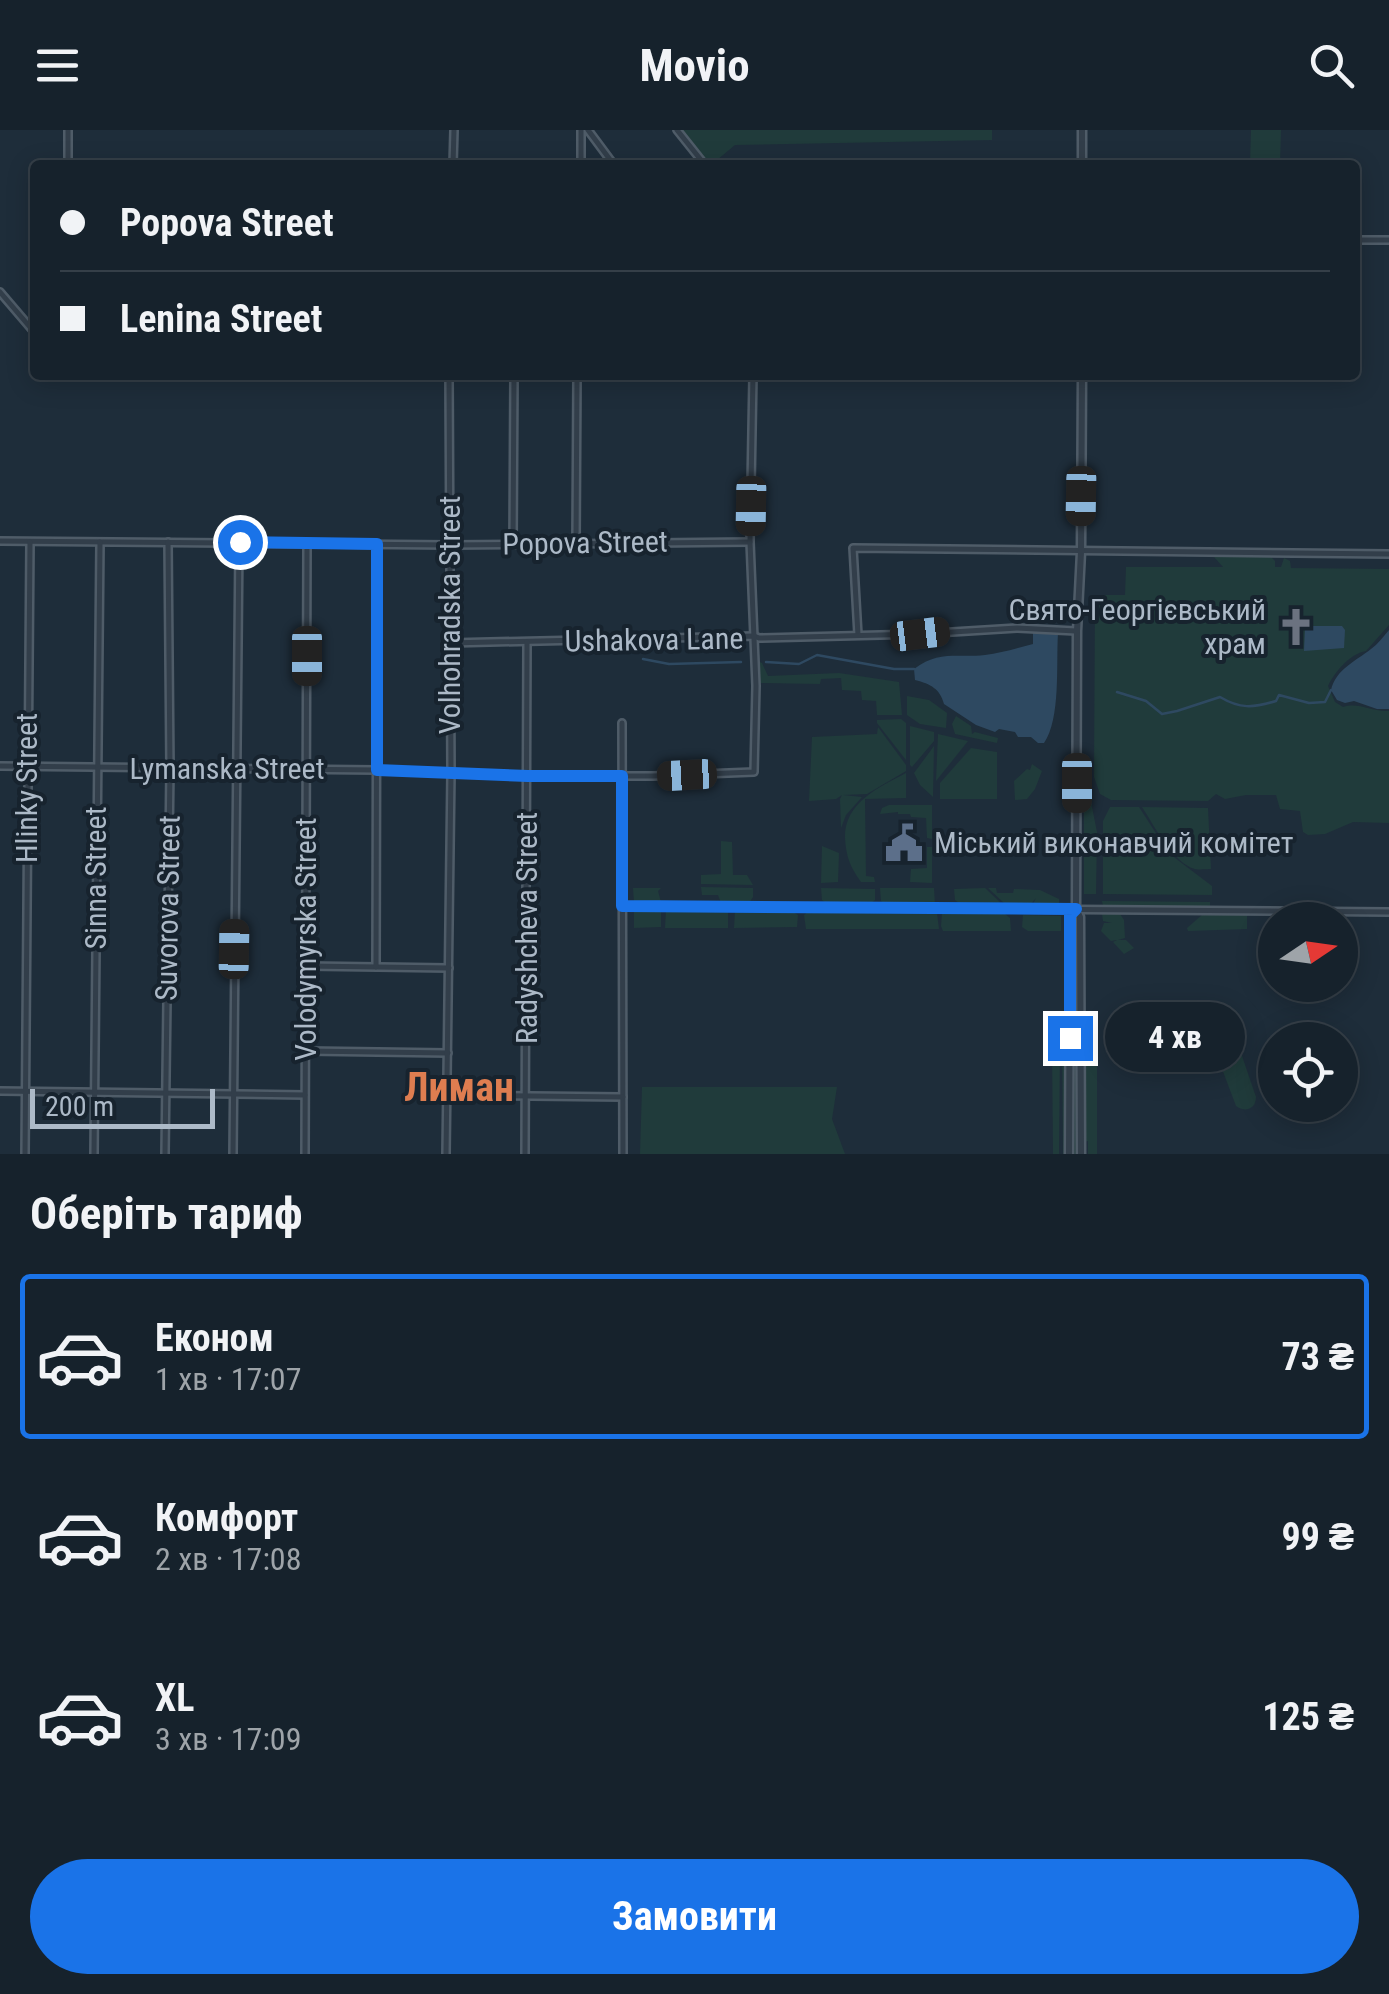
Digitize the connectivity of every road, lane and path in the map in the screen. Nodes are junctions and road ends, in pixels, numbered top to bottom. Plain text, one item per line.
1 (68, 130) edge
2 (454, 130) edge
3 (584, 130) edge
4 (677, 130) edge
5 (1082, 130) edge
6 (68, 160) edge
7 (453, 160) edge
8 (581, 160) edge
9 (610, 160) edge
10 (701, 160) edge
11 (1082, 160) edge
12 (1360, 240) edge
13 (1389, 240) edge
14 (0, 292) edge
15 (30, 326) edge
16 (449, 380) edge
17 (514, 380) edge
18 (577, 380) edge
19 (753, 380) edge
20 (1082, 380) edge
21 (0, 541) edge
22 (30, 542) junction
23 (100, 542) junction
24 (168, 542) junction
25 (240, 542) junction
26 (750, 542) junction
27 (308, 543) junction
28 (576, 543) junction
29 (377, 544) junction
30 (513, 544) junction
31 (451, 545) junction
32 (1081, 552) junction
33 (1389, 554) edge
34 (1077, 631) junction
35 (858, 635) junction
36 (754, 636) junction
37 (527, 642) junction
38 (450, 643) junction
39 (622, 723) dead end
40 (0, 766) edge
41 (27, 766) junction
42 (97, 768) junction
43 (170, 768) junction
44 (236, 768) junction
45 (307, 770) junction
46 (377, 770) junction
47 (450, 772) junction
48 (528, 776) junction
49 (622, 776) junction
50 (622, 906) junction
51 (1076, 909) junction
52 (1389, 912) edge
53 (307, 966) junction
54 (376, 967) junction
55 (449, 968) junction
56 (307, 1050) junction
57 (448, 1053) junction
58 (0, 1091) edge
59 (25, 1092) junction
60 (94, 1093) junction
61 (166, 1093) junction
62 (233, 1093) junction
63 (305, 1094) junction
64 (446, 1095) junction
65 (526, 1097) junction
66 (623, 1098) junction
67 (24, 1154) edge
68 (94, 1154) edge
69 (166, 1154) edge
70 (233, 1154) edge
71 (305, 1154) edge
72 (446, 1154) edge
73 (525, 1154) edge
74 (623, 1154) edge
75 (1069, 1154) edge
76 (1080, 1154) edge

1 - 6 street
2 - 7 street
3 - 8 street
3 - 9 street
4 - 10 street
5 - 11 street
12 - 13 street
14 - 15 street
16 - 31 street, Volhohradska Street
17 - 30 street
18 - 28 street
19 - 26 street
20 - 32 street
21 - 22 street, Popova Street
22 - 23 street, Popova Street
22 - 41 street, Hlinky Street
23 - 24 street, Popova Street
23 - 42 street, Sinna Street
24 - 25 street, Popova Street
24 - 43 street, Suvorova Street
25 - 27 street, Popova Street
25 - 44 street
26 - 28 street, Popova Street
26 - 36 street
27 - 29 street, Popova Street
27 - 45 street, Volodymyrska Street
28 - 30 street, Popova Street
29 - 31 street, Popova Street
29 - 46 street
30 - 31 street, Popova Street
31 - 38 street, Volhohradska Street
32 - 33 street
32 - 34 street
32 - 35 street
34 - 35 street, Ushakova Lane
34 - 51 street
35 - 36 street, Ushakova Lane
36 - 37 street, Ushakova Lane
36 - 49 street, Lymanska Street
37 - 38 street, Ushakova Lane
37 - 48 street, Radyshcheva Street
38 - 47 street, Volhohradska Street
39 - 49 street
40 - 41 street, Lymanska Street
41 - 42 street, Lymanska Street
41 - 59 street, Hlinky Street
42 - 43 street, Lymanska Street
42 - 60 street, Sinna Street
43 - 44 street, Lymanska Street
43 - 61 street, Suvorova Street
44 - 45 street, Lymanska Street
44 - 62 street
45 - 46 street, Lymanska Street
45 - 53 street, Volodymyrska Street
46 - 47 street, Lymanska Street
46 - 54 street
47 - 48 street, Lymanska Street
47 - 55 street, Volhohradska Street
48 - 49 street, Lymanska Street
48 - 65 street, Radyshcheva Street
49 - 50 street
50 - 51 street
50 - 66 street
51 - 52 street
51 - 75 street
51 - 76 street
53 - 54 street
53 - 56 street, Volodymyrska Street
54 - 55 street
55 - 57 street, Volhohradska Street
56 - 57 street
56 - 63 street, Volodymyrska Street
57 - 64 street, Volhohradska Street
58 - 59 street
59 - 60 street
59 - 67 street, Hlinky Street
60 - 61 street
60 - 68 street, Sinna Street
61 - 62 street
61 - 69 street, Suvorova Street
62 - 63 street
62 - 70 street
63 - 71 street, Volodymyrska Street
64 - 65 street
64 - 72 street, Volhohradska Street
65 - 66 street
65 - 73 street, Radyshcheva Street
66 - 74 street

